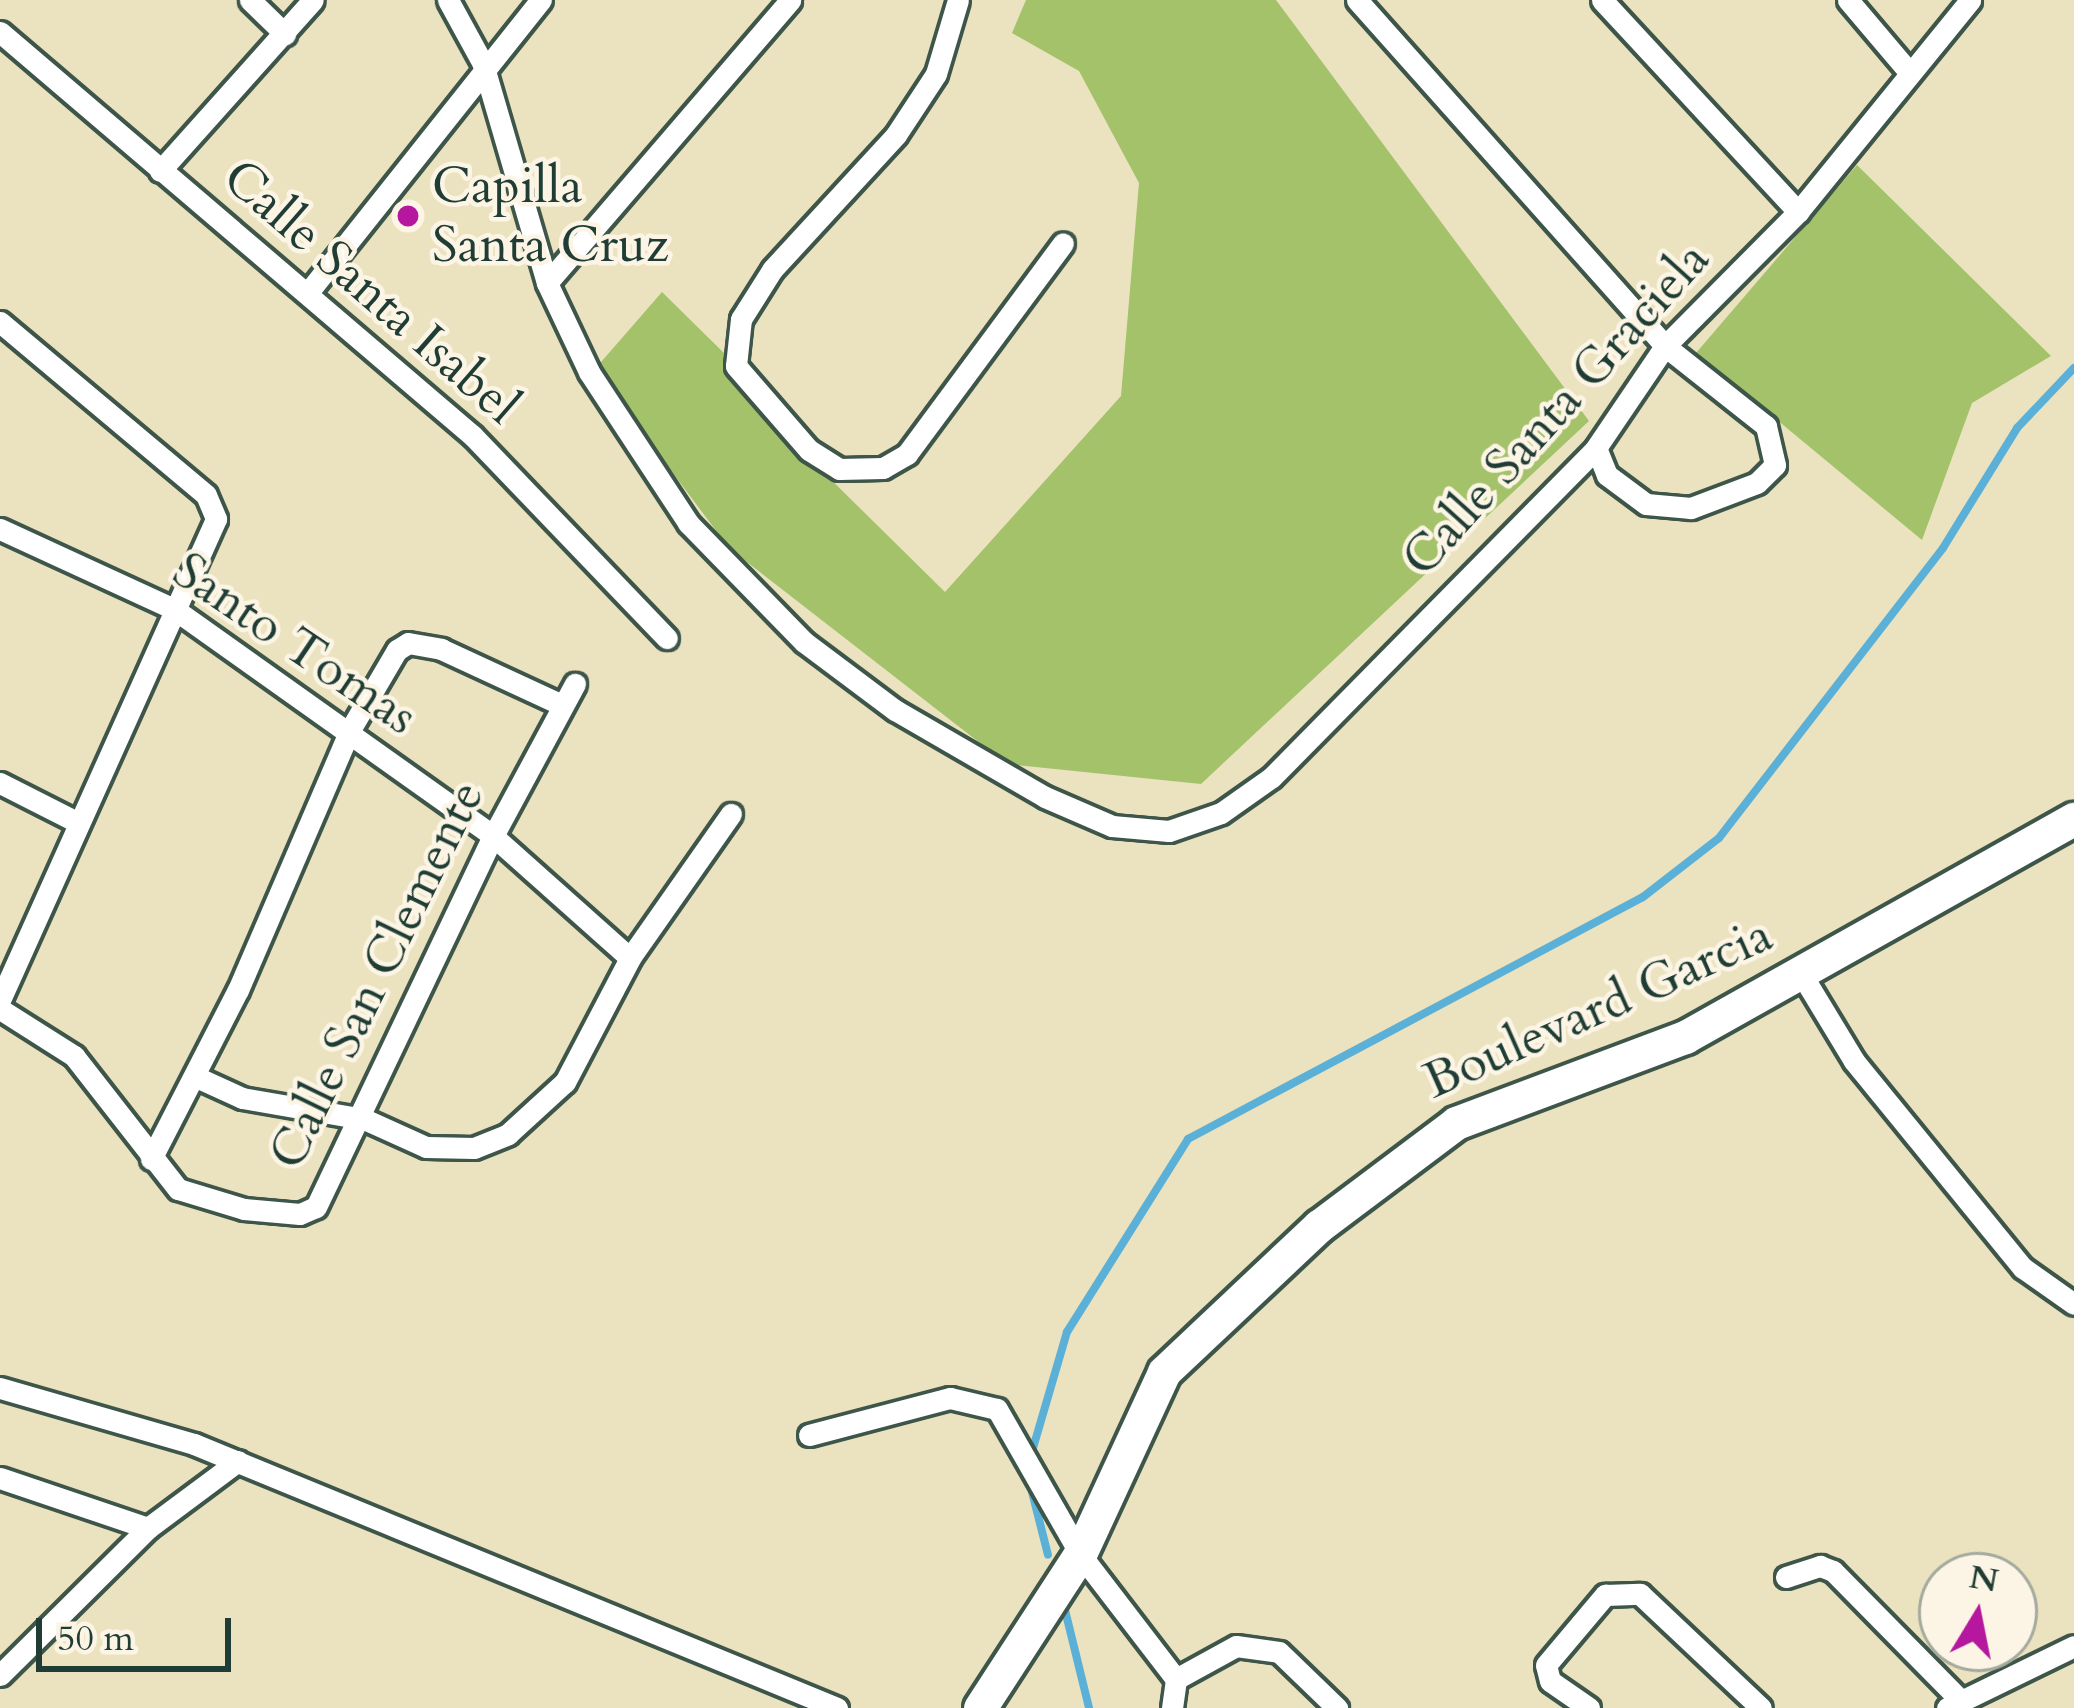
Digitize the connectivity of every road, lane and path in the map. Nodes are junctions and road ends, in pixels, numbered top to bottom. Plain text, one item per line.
1 (250, 0) edge
2 (314, 0) edge
3 (448, 0) edge
4 (541, 0) edge
5 (790, 0) edge
6 (958, 0) edge
7 (1358, 0) edge
8 (1602, 0) edge
9 (1848, 0) edge
10 (1970, 0) edge
11 (0, 32) edge
12 (285, 34) junction
13 (483, 64) junction
14 (1909, 72) junction
15 (160, 171) junction
16 (1798, 212) junction
17 (1063, 243) dead end
18 (547, 283) junction
19 (310, 290) junction
20 (0, 322) edge
21 (1665, 346) junction
22 (1595, 448) junction
23 (0, 529) edge
24 (174, 609) junction
25 (667, 638) dead end
26 (575, 684) dead end
27 (560, 704) junction
28 (350, 730) junction
29 (0, 783) edge
30 (731, 814) dead end
31 (2074, 819) edge
32 (75, 821) junction
33 (493, 836) junction
34 (630, 958) junction
35 (1802, 975) junction
36 (0, 1004) edge
37 (194, 1076) junction
38 (364, 1119) junction
39 (151, 1159) junction
40 (2074, 1304) edge
41 (0, 1388) edge
42 (809, 1435) dead end
43 (238, 1461) junction
44 (0, 1478) edge
45 (148, 1528) junction
46 (1080, 1554) junction
47 (1786, 1577) dead end
48 (2074, 1646) edge
49 (0, 1675) edge
50 (1176, 1679) junction
51 (1953, 1704) edge
52 (837, 1708) edge
53 (980, 1708) edge
54 (1172, 1708) edge
55 (1337, 1708) edge
56 (1589, 1708) edge
57 (1761, 1708) edge

1 - 12 street
2 - 12 street
3 - 13 street
4 - 13 street
5 - 18 street
6 - 17 street
7 - 21 street
8 - 16 street
9 - 14 street
10 - 14 street, Calle Santa Graciela
11 - 15 street, Calle Santa Isabel
12 - 15 street
13 - 18 street
13 - 19 street
14 - 16 street, Calle Santa Graciela
15 - 19 street, Calle Santa Isabel
16 - 21 street, Calle Santa Graciela
18 - 22 street, Calle Santa Graciela
19 - 25 street, Calle Santa Isabel
20 - 24 street
21 - 22 street, Calle Santa Graciela
21 - 22 street
23 - 24 street, Santo Tomas
24 - 28 street, Santo Tomas
24 - 32 street
26 - 27 street, Calle San Clemente
27 - 28 street
27 - 33 street, Calle San Clemente
28 - 33 street, Santo Tomas
28 - 37 street
29 - 32 street
30 - 34 street
31 - 35 main road, Boulevard Garcia
32 - 36 street
33 - 34 street, Santo Tomas
33 - 38 street, Calle San Clemente
34 - 38 street
35 - 40 street
35 - 46 main road, Boulevard Garcia
36 - 39 street, Calle San Clemente
37 - 38 street
37 - 39 street
38 - 39 street, Calle San Clemente
41 - 43 street
42 - 46 street
43 - 45 street
43 - 52 street
44 - 45 street
45 - 49 street
46 - 50 street
46 - 53 main road, Boulevard Garcia
47 - 51 street
48 - 51 street
50 - 54 street
50 - 55 street
56 - 57 street

